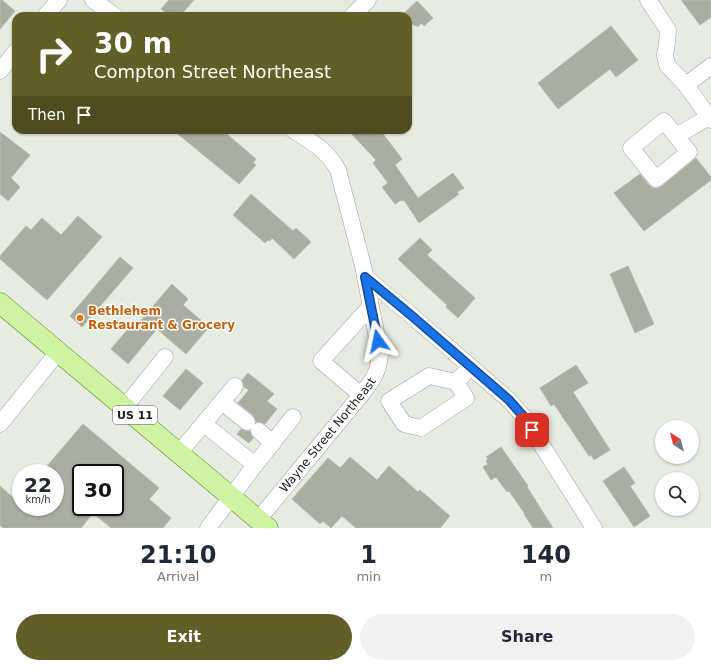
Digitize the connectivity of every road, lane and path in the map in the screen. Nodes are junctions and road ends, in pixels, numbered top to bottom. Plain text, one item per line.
1 (59, 0) edge
2 (93, 0) edge
3 (368, 0) edge
4 (648, 0) edge
5 (48, 12) edge
6 (110, 12) edge
7 (356, 12) edge
8 (12, 56) edge
9 (711, 66) edge
10 (0, 71) edge
11 (686, 85) junction
12 (710, 119) edge
13 (299, 134) edge
14 (676, 136) dead end
15 (365, 277) junction
16 (0, 303) edge
17 (370, 307) junction
18 (58, 352) junction
19 (165, 357) dead end
20 (471, 367) junction
21 (456, 382) dead end
22 (235, 386) dead end
23 (361, 395) junction
24 (222, 402) junction
25 (125, 407) junction
26 (293, 417) dead end
27 (0, 424) edge
28 (204, 424) junction
29 (273, 443) junction
30 (179, 453) junction
31 (255, 465) junction
32 (232, 497) junction
33 (263, 524) edge
34 (208, 528) edge
35 (594, 528) edge

1 - 5 street
2 - 6 street
3 - 7 street
4 - 11 street
8 - 10 street
9 - 11 street
11 - 12 street
12 - 14 street
13 - 15 street, Wayne Street Northeast
15 - 17 street, Wayne Street Northeast
15 - 20 street
16 - 18 main road, US 11
17 - 23 street, Wayne Street Northeast
17 - 23 street
18 - 25 main road, US 11
18 - 27 street
19 - 25 street
20 - 21 street
20 - 35 street
22 - 24 street
23 - 33 street, Wayne Street Northeast
24 - 28 street
24 - 29 street
25 - 30 main road, US 11
26 - 29 street
28 - 30 street
28 - 31 street
29 - 31 street
30 - 32 main road, US 11
31 - 32 street
32 - 33 main road, US 11
32 - 34 street

